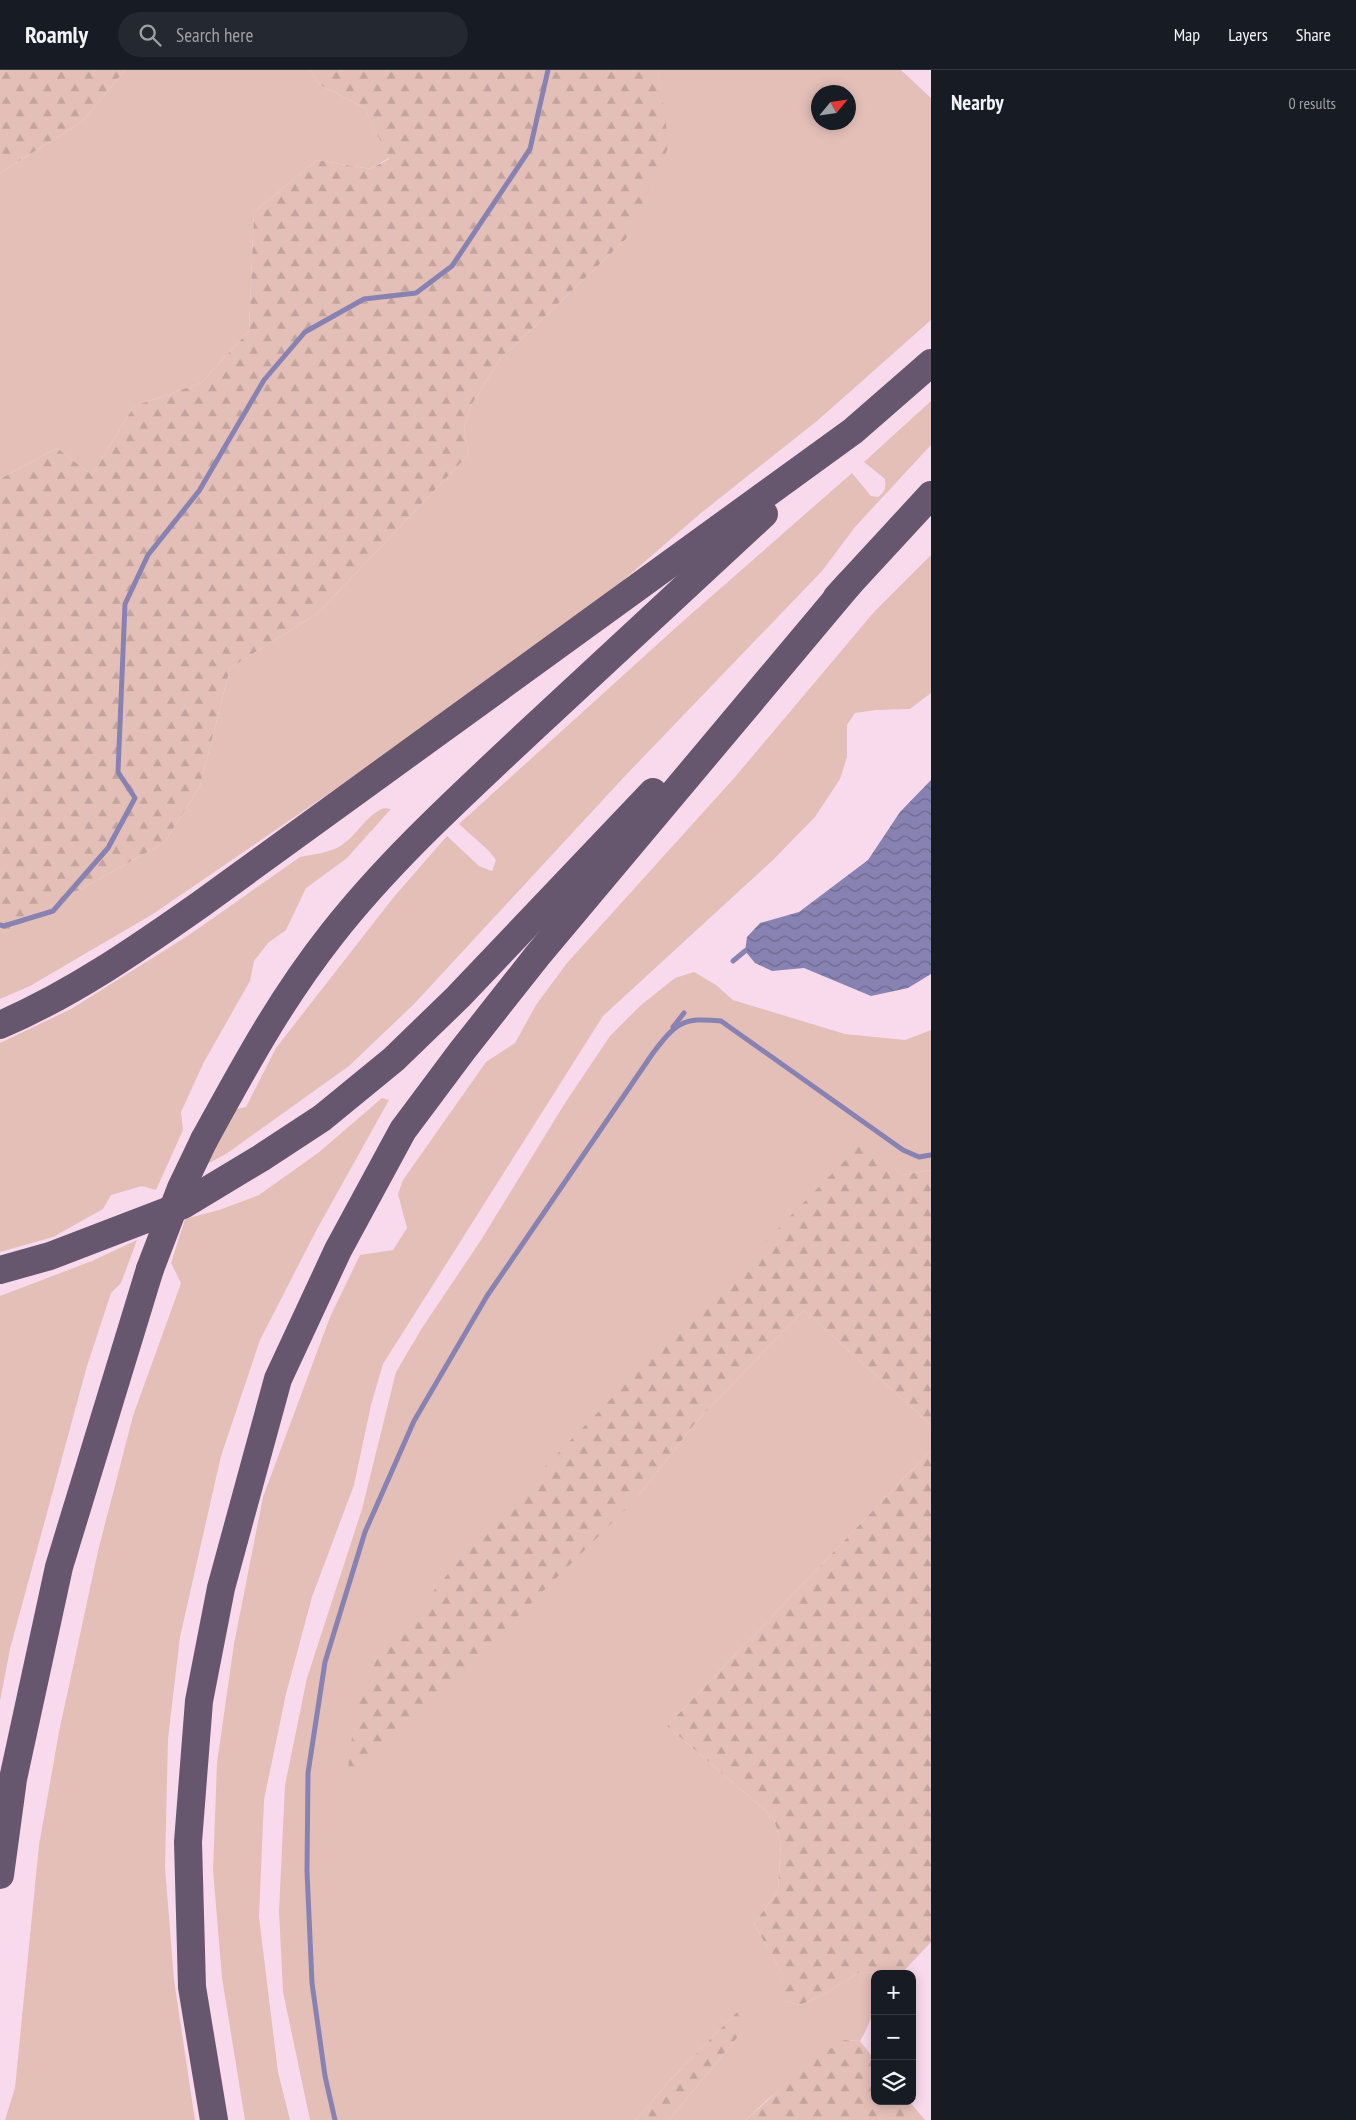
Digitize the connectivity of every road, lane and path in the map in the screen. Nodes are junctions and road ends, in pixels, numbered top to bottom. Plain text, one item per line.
1 (931, 363) edge
2 (853, 431) junction
3 (931, 495) edge
4 (849, 584) junction
5 (0, 1025) edge
6 (0, 1270) edge
7 (0, 1875) edge
8 (214, 2120) edge

1 - 2 highway
2 - 5 highway
2 - 7 highway, bridge
3 - 4 highway
4 - 6 highway
4 - 8 highway

